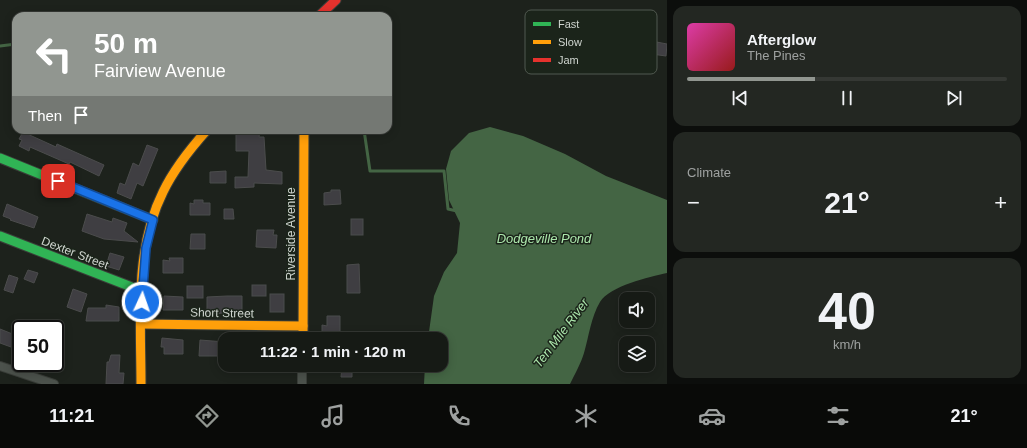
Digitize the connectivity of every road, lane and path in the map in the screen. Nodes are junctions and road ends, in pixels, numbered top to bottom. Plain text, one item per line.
1 (336, 0) edge
2 (323, 12) edge
3 (204, 134) edge
4 (304, 134) edge
5 (0, 158) edge
6 (153, 220) junction
7 (0, 236) edge
8 (142, 291) junction
9 (141, 324) junction
10 (303, 326) junction
11 (303, 332) edge
12 (0, 366) edge
13 (302, 372) edge
14 (54, 384) edge
15 (141, 384) edge
16 (302, 384) edge

1 - 2 street
3 - 6 street
4 - 10 street, Riverside Avenue
5 - 6 street
6 - 8 street
7 - 8 street, Dexter Street
8 - 9 street
9 - 10 street, Short Street
9 - 15 street
10 - 11 street, Riverside Avenue
12 - 14 street
13 - 16 street

